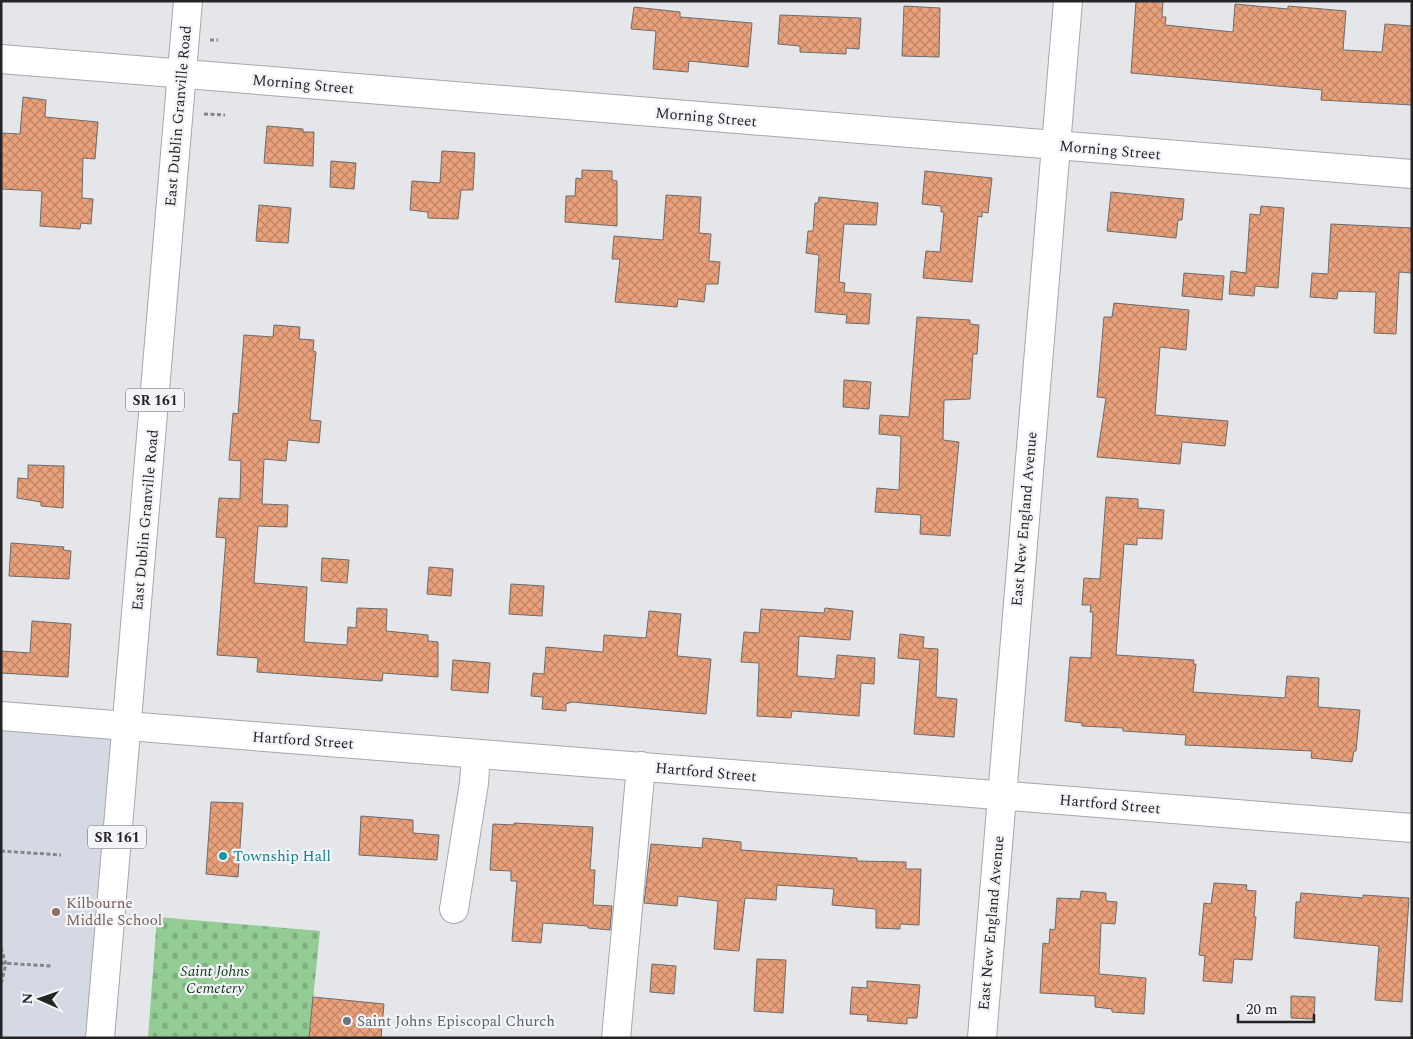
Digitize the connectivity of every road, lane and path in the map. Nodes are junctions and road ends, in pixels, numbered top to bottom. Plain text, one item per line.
1 (188, 1) edge
2 (1068, 1) edge
3 (1, 59) edge
4 (181, 74) junction
5 (196, 113) dead end
6 (225, 115) dead end
7 (1056, 145) junction
8 (1412, 174) edge
9 (1, 716) edge
10 (126, 726) junction
11 (476, 754) junction
12 (641, 766) junction
13 (1002, 795) junction
14 (1412, 828) edge
15 (1, 850) edge
16 (61, 855) dead end
17 (454, 909) dead end
18 (1, 948) edge
19 (1, 963) edge
20 (6, 964) junction
21 (52, 966) dead end
22 (1, 984) edge
23 (100, 1038) edge
24 (616, 1038) edge
25 (982, 1038) edge

1 - 4 street, East Dublin Granville Road / SR 161
2 - 7 street, East New England Avenue
3 - 4 street, Morning Street
4 - 7 street, Morning Street
4 - 10 street, East Dublin Granville Road / SR 161
5 - 6 path
7 - 8 street, Morning Street
7 - 13 street, East New England Avenue
9 - 10 street, Hartford Street
10 - 11 street, Hartford Street
10 - 23 street, East Dublin Granville Road / SR 161
11 - 12 street, Hartford Street
11 - 17 street
12 - 13 street, Hartford Street
12 - 24 street
13 - 14 street, Hartford Street
13 - 25 street, East New England Avenue
15 - 16 path
18 - 20 path
19 - 20 path
20 - 21 path
20 - 22 path

